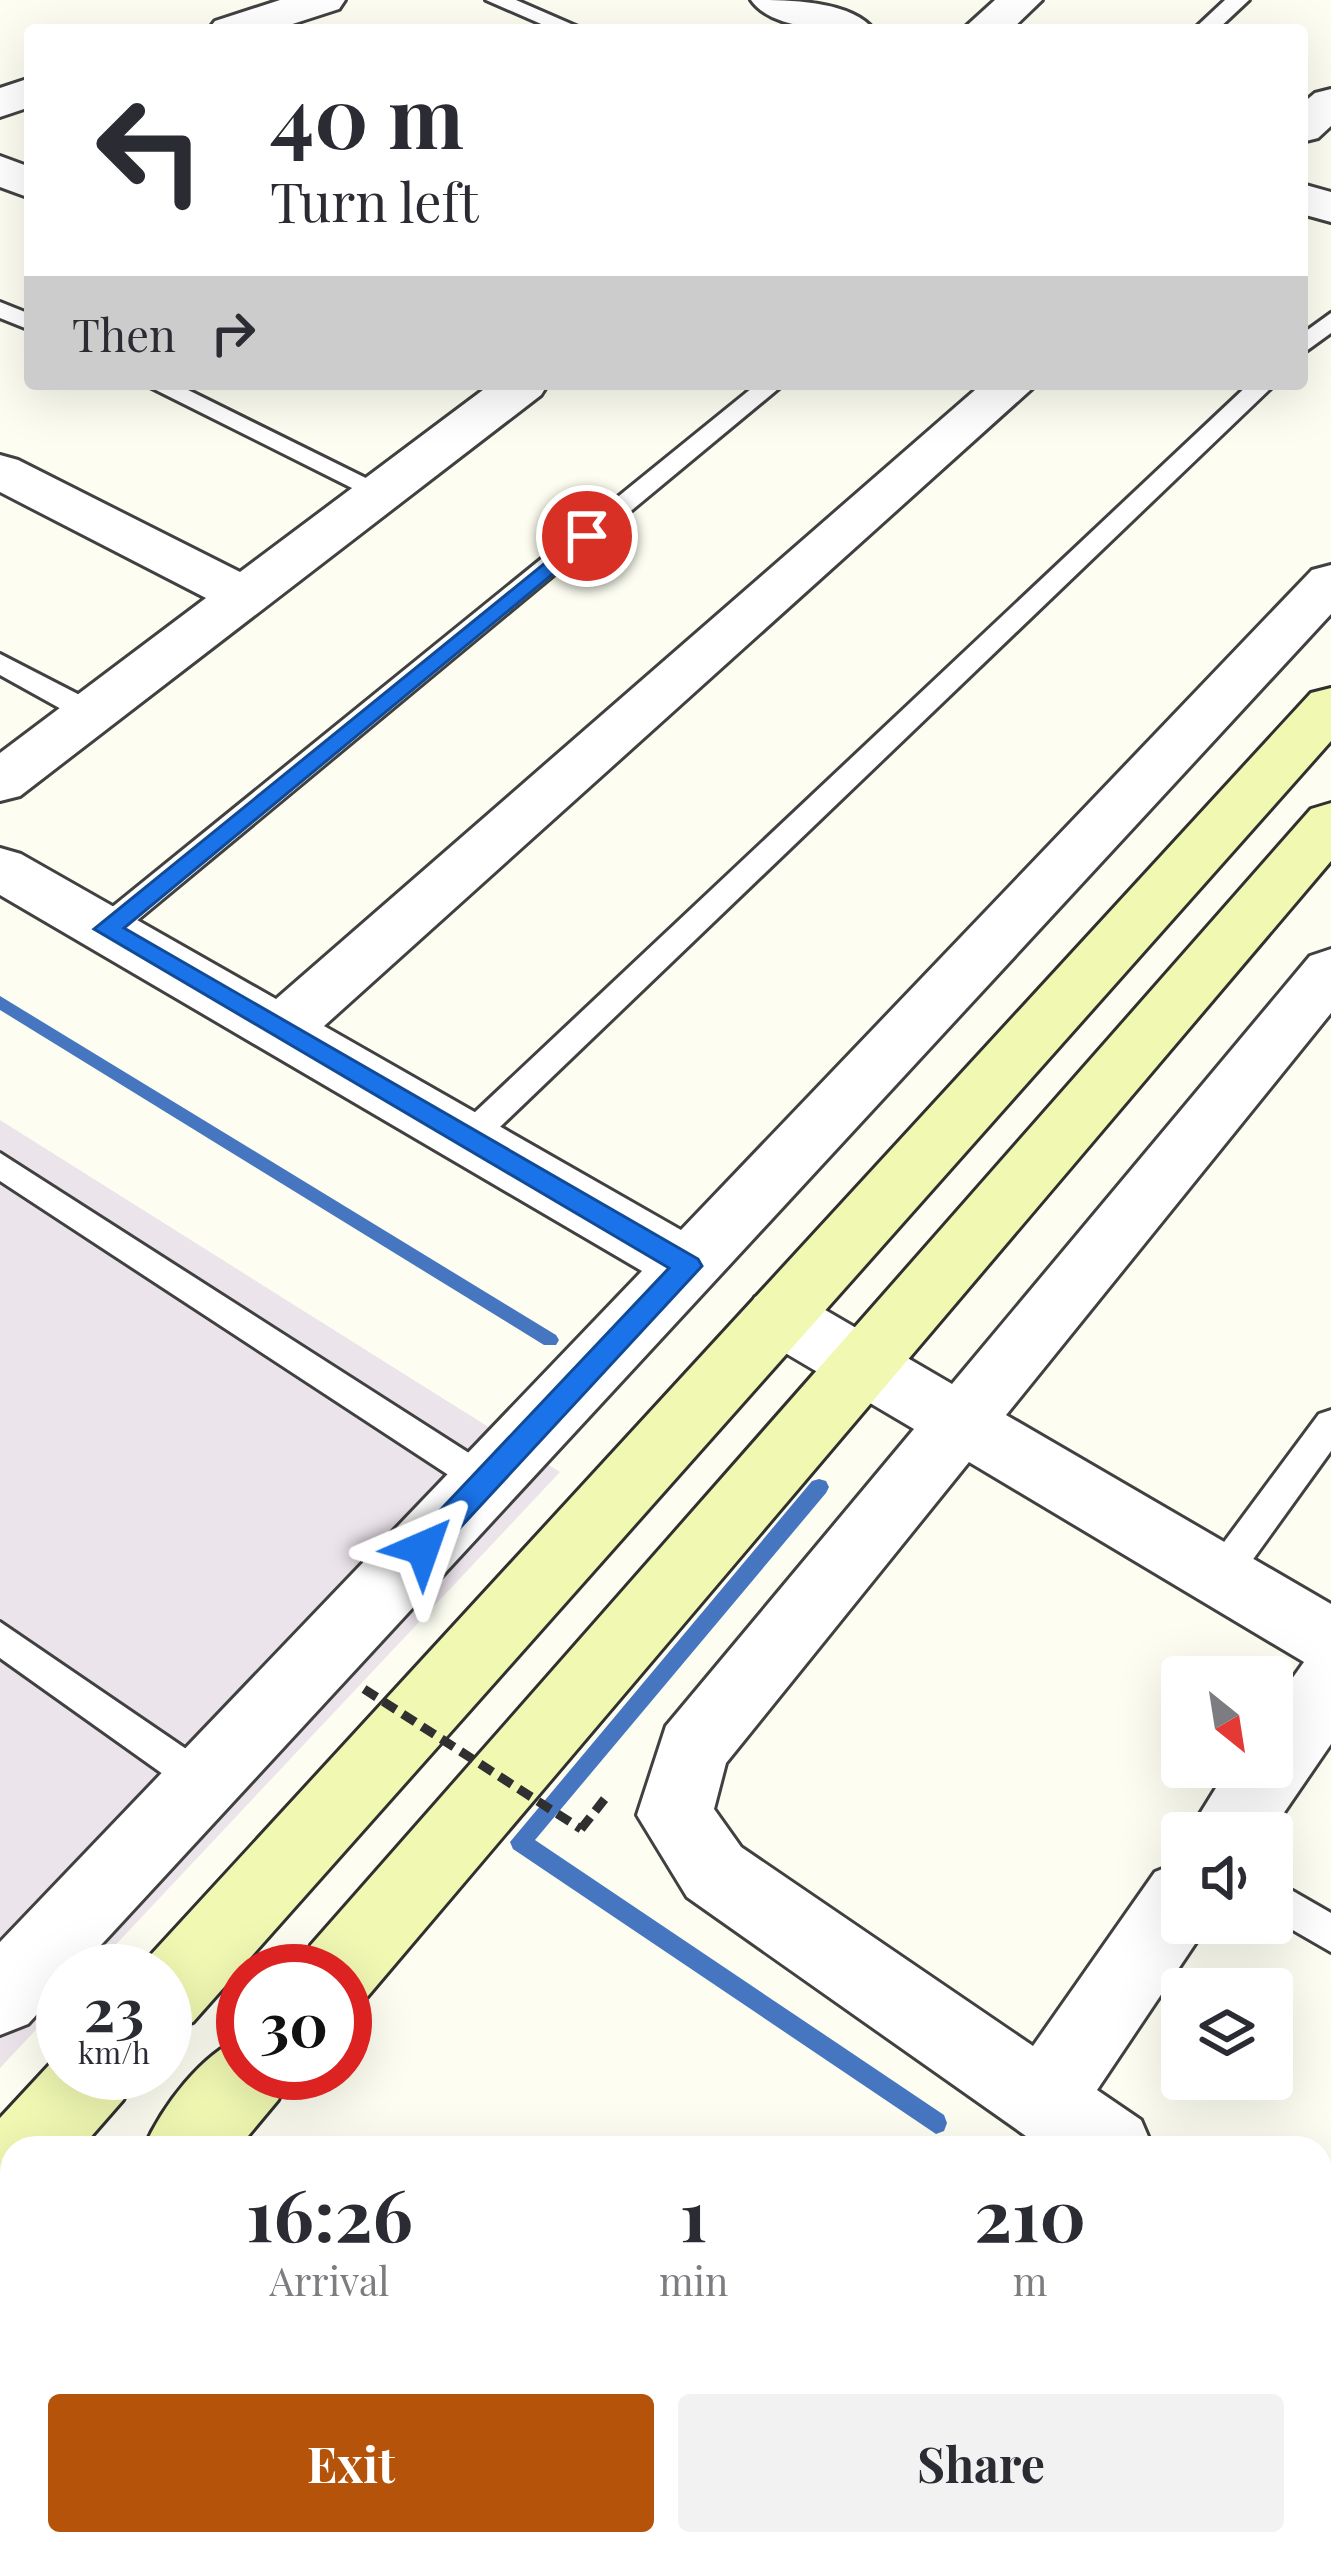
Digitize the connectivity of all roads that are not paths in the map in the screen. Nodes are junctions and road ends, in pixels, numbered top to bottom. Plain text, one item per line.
1 (325, 0) edge
2 (497, 0) edge
3 (1021, 0) edge
4 (1238, 0) edge
5 (797, 4) edge
6 (267, 24) edge
7 (559, 24) edge
8 (839, 24) edge
9 (991, 24) edge
10 (1211, 24) edge
11 (1331, 102) edge
12 (1308, 123) edge
13 (1331, 320) edge
14 (1308, 341) edge
15 (168, 390) edge
16 (497, 390) edge
17 (765, 390) edge
18 (1005, 390) edge
19 (1257, 390) edge
20 (0, 471) edge
21 (381, 492) junction
22 (1331, 582) edge
23 (244, 596) junction
24 (0, 663) edge
25 (1331, 706) edge
26 (91, 713) junction
27 (0, 782) edge
28 (1331, 823) edge
29 (0, 868) edge
30 (106, 929) junction
31 (1331, 970) edge
32 (280, 1030) junction
33 (467, 1139) junction
34 (0, 1165) edge
35 (688, 1266) junction
36 (779, 1316) junction
37 (865, 1367) junction
38 (957, 1421) junction
39 (1331, 1424) edge
40 (485, 1481) junction
41 (1220, 1576) junction
42 (0, 1638) edge
43 (1331, 1641) edge
44 (1331, 1683) edge
45 (204, 1782) junction
46 (1241, 1812) edge
47 (1293, 1910) edge
48 (1161, 1927) edge
49 (1331, 1934) edge
50 (363, 1944) edge
51 (192, 1966) edge
52 (0, 1998) edge
53 (71, 2100) edge
54 (227, 2100) edge
55 (1042, 2100) junction
56 (38, 2136) edge
57 (195, 2136) edge
58 (1094, 2136) edge

1 - 6 street
2 - 7 lane
3 - 9 street
4 - 10 lane
5 - 8 street
11 - 12 street
13 - 14 lane
15 - 21 lane
16 - 21 street
17 - 30 lane
18 - 32 street
19 - 33 lane
20 - 23 street
21 - 23 street
22 - 35 street
23 - 26 street
24 - 26 lane
25 - 36 street
26 - 27 street
28 - 37 street
29 - 30 street
30 - 32 street
31 - 38 street
32 - 33 street
33 - 35 street
34 - 40 lane
35 - 40 street
36 - 37 street
36 - 51 street
37 - 38 street
37 - 50 street
38 - 41 street
38 - 55 street
39 - 41 lane
40 - 45 street
41 - 43 street
42 - 45 lane
44 - 46 street
45 - 52 street
47 - 49 lane
48 - 55 street
53 - 56 street
54 - 57 street
55 - 58 street

